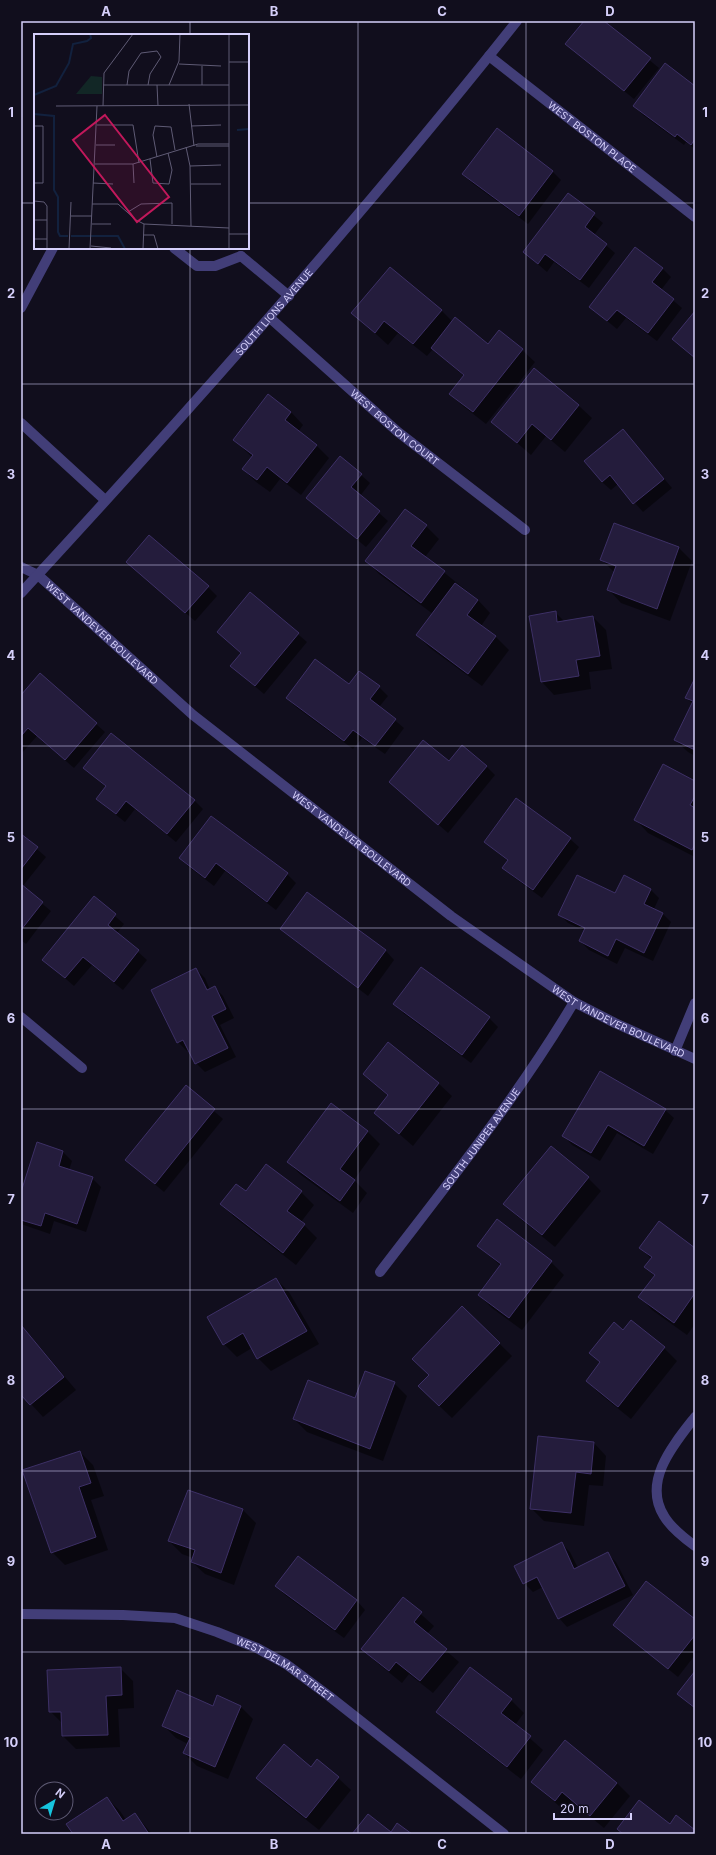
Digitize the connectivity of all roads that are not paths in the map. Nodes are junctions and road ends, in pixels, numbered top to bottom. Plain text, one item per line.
1 (517, 21) edge
2 (489, 56) junction
3 (695, 217) edge
4 (52, 249) edge
5 (175, 249) edge
6 (242, 252) edge
7 (289, 296) junction
8 (21, 308) edge
9 (270, 318) junction
10 (21, 423) edge
11 (105, 500) junction
12 (525, 530) dead end
13 (21, 567) edge
14 (38, 575) junction
15 (21, 593) edge
16 (574, 1002) junction
17 (695, 1003) edge
18 (21, 1017) edge
19 (675, 1051) junction
20 (695, 1059) edge
21 (82, 1068) dead end
22 (380, 1272) dead end
23 (695, 1418) edge
24 (695, 1546) edge
25 (21, 1614) edge
26 (504, 1834) edge

1 - 2 street, SOUTH LIONS AVENUE
2 - 3 street, WEST BOSTON PLACE
2 - 7 street, SOUTH LIONS AVENUE
4 - 8 street
5 - 6 street
6 - 7 street
7 - 9 street, SOUTH LIONS AVENUE
9 - 11 street, SOUTH LIONS AVENUE
9 - 12 street, WEST BOSTON COURT
10 - 11 street
11 - 14 street, SOUTH LIONS AVENUE
13 - 14 street, WEST VANDEVER BOULEVARD
14 - 15 street, SOUTH LIONS AVENUE
14 - 16 street, WEST VANDEVER BOULEVARD
16 - 19 street, WEST VANDEVER BOULEVARD
16 - 22 street, SOUTH JUNIPER AVENUE
17 - 19 street
18 - 21 street
19 - 20 street, WEST VANDEVER BOULEVARD
23 - 24 street
25 - 26 street, WEST DELMAR STREET

